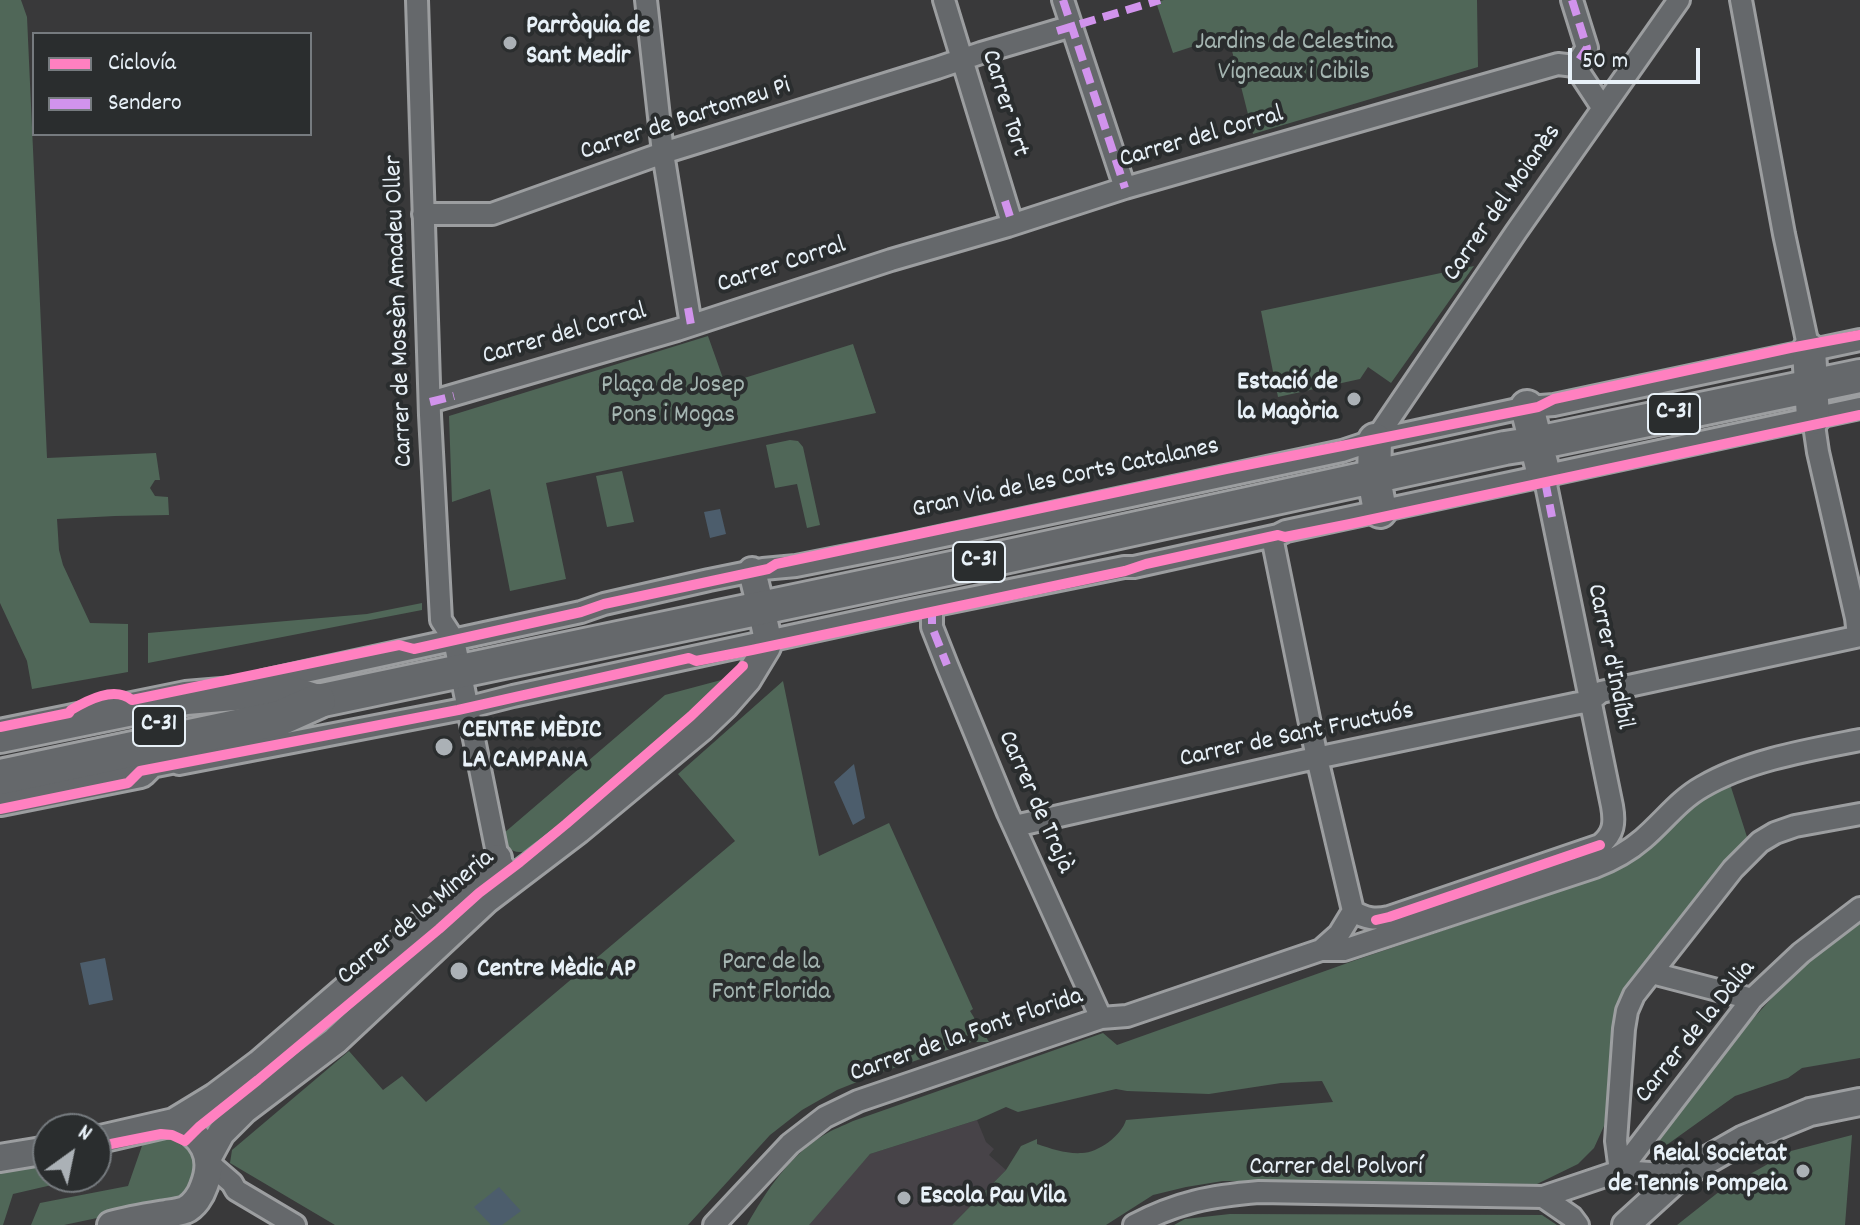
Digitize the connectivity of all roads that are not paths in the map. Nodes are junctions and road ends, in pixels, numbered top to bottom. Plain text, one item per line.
1 (417, 0) edge
2 (646, 0) edge
3 (944, 0) edge
4 (1063, 0) edge
5 (1572, 0) edge
6 (1679, 0) edge
7 (1741, 0) edge
8 (1072, 26) junction
9 (962, 59) junction
10 (1575, 66) junction
11 (1602, 107) junction
12 (663, 153) junction
13 (1125, 188) junction
14 (423, 214) junction
15 (1012, 223) junction
16 (891, 260) joint
17 (689, 317) junction
18 (1860, 340) edge
19 (1809, 350) junction
20 (1860, 376) edge
21 (1811, 386) junction
22 (430, 402) junction
23 (1527, 407) junction
24 (1860, 408) edge
25 (1813, 418) junction
26 (1375, 440) junction
27 (1537, 443) junction
28 (1544, 475) junction
29 (1374, 478) junction
30 (1380, 511) junction
31 (1272, 537) junction
32 (752, 571) junction
33 (932, 606) junction
34 (761, 608) junction
35 (454, 640) junction
36 (768, 640) junction
37 (1859, 641) edge
38 (461, 671) junction
39 (186, 698) junction
40 (318, 701) junction
41 (1590, 701) junction
42 (468, 707) junction
43 (0, 736) edge
44 (1860, 740) edge
45 (1317, 758) junction
46 (0, 759) edge
47 (140, 771) junction
48 (0, 777) edge
49 (0, 799) edge
50 (1860, 814) edge
51 (1015, 826) junction
52 (498, 858) junction
53 (515, 878) junction
54 (1860, 908) edge
55 (1353, 911) junction
56 (1321, 950) junction
57 (1652, 973) junction
58 (1752, 999) junction
59 (1101, 1018) junction
60 (1860, 1102) edge
61 (174, 1122) junction
62 (112, 1136) edge
63 (32, 1153) edge
64 (0, 1158) edge
65 (209, 1160) junction
66 (1620, 1171) junction
67 (1681, 1175) junction
68 (236, 1190) junction
69 (200, 1196) junction
70 (1543, 1197) junction
71 (111, 1225) edge
72 (295, 1225) edge
73 (714, 1225) edge
74 (1134, 1225) edge
75 (1578, 1225) edge
76 (1626, 1225) edge

1 - 14 street, Carrer de Mossèn Amadeu Oller
2 - 12 street
3 - 9 street, Carrer Tort
4 - 8 street
5 - 10 street
6 - 11 street, Carrer del Moianès
7 - 19 street
8 - 9 street, Carrer de Bartomeu Pi
8 - 13 street
9 - 12 street, Carrer de Bartomeu Pi
9 - 15 street, Carrer Tort
10 - 11 street
10 - 13 street, Carrer del Corral
11 - 26 street, Carrer del Moianès
12 - 14 street, Carrer de Bartomeu Pi
12 - 17 street
13 - 15 street, Carrer del Corral
14 - 22 street, Carrer de Mossèn Amadeu Oller
15 - 16 street, Carrer del Corral
16 - 17 street, Carrer Corral
17 - 22 street, Carrer del Corral
18 - 19 street
19 - 21 main road
19 - 23 street
20 - 21 main road, C-31
21 - 25 main road
21 - 27 main road, C-31
22 - 35 street, Carrer de Mossèn Amadeu Oller
23 - 26 street
23 - 27 main road
24 - 25 street
25 - 28 street
25 - 37 street
26 - 29 main road
26 - 32 street
27 - 28 main road
27 - 29 main road, C-31
28 - 30 street
28 - 41 street, Carrer d'Indíbil
29 - 30 main road
29 - 34 main road, C-31
30 - 31 street
31 - 33 street
31 - 45 street
32 - 34 street
32 - 35 street
33 - 36 street
33 - 51 street, Carrer de Trajà
34 - 36 street
34 - 38 main road, C-31
35 - 38 street
35 - 39 street
36 - 42 street
36 - 53 street, Carrer de la Mineria
37 - 41 street, Carrer de Sant Fructuós
38 - 40 main road, C-31
38 - 42 street
39 - 40 main road
39 - 43 main road
40 - 46 highway, C-31
40 - 47 main road
40 - 48 highway, C-31
41 - 45 street, Carrer de Sant Fructuós
41 - 55 street, Carrer d'Indíbil
42 - 47 street
42 - 52 street
44 - 56 street, Carrer de la Font Florida
45 - 51 street, Carrer de Sant Fructuós
45 - 55 street
47 - 49 main road
50 - 57 street
51 - 59 street, Carrer de Trajà
52 - 53 street
52 - 61 street, Carrer de la Mineria
53 - 65 street, Carrer de la Mineria
54 - 58 street, Carrer de la Dàlia
55 - 56 street, Carrer de la Font Florida
56 - 59 street, Carrer de la Font Florida
57 - 58 street
57 - 66 street
58 - 66 street, Carrer de la Dàlia
59 - 73 street, Carrer de la Font Florida
60 - 67 street
61 - 62 street, Carrer de la Mineria
61 - 65 street
63 - 64 street
65 - 68 street
65 - 69 street, Carrer de la Mineria
66 - 67 street, Carrer del Polvorí
66 - 70 street, Carrer del Polvorí
67 - 76 street
68 - 69 street
68 - 72 street
69 - 71 street
70 - 74 street, Carrer del Polvorí
70 - 75 street

